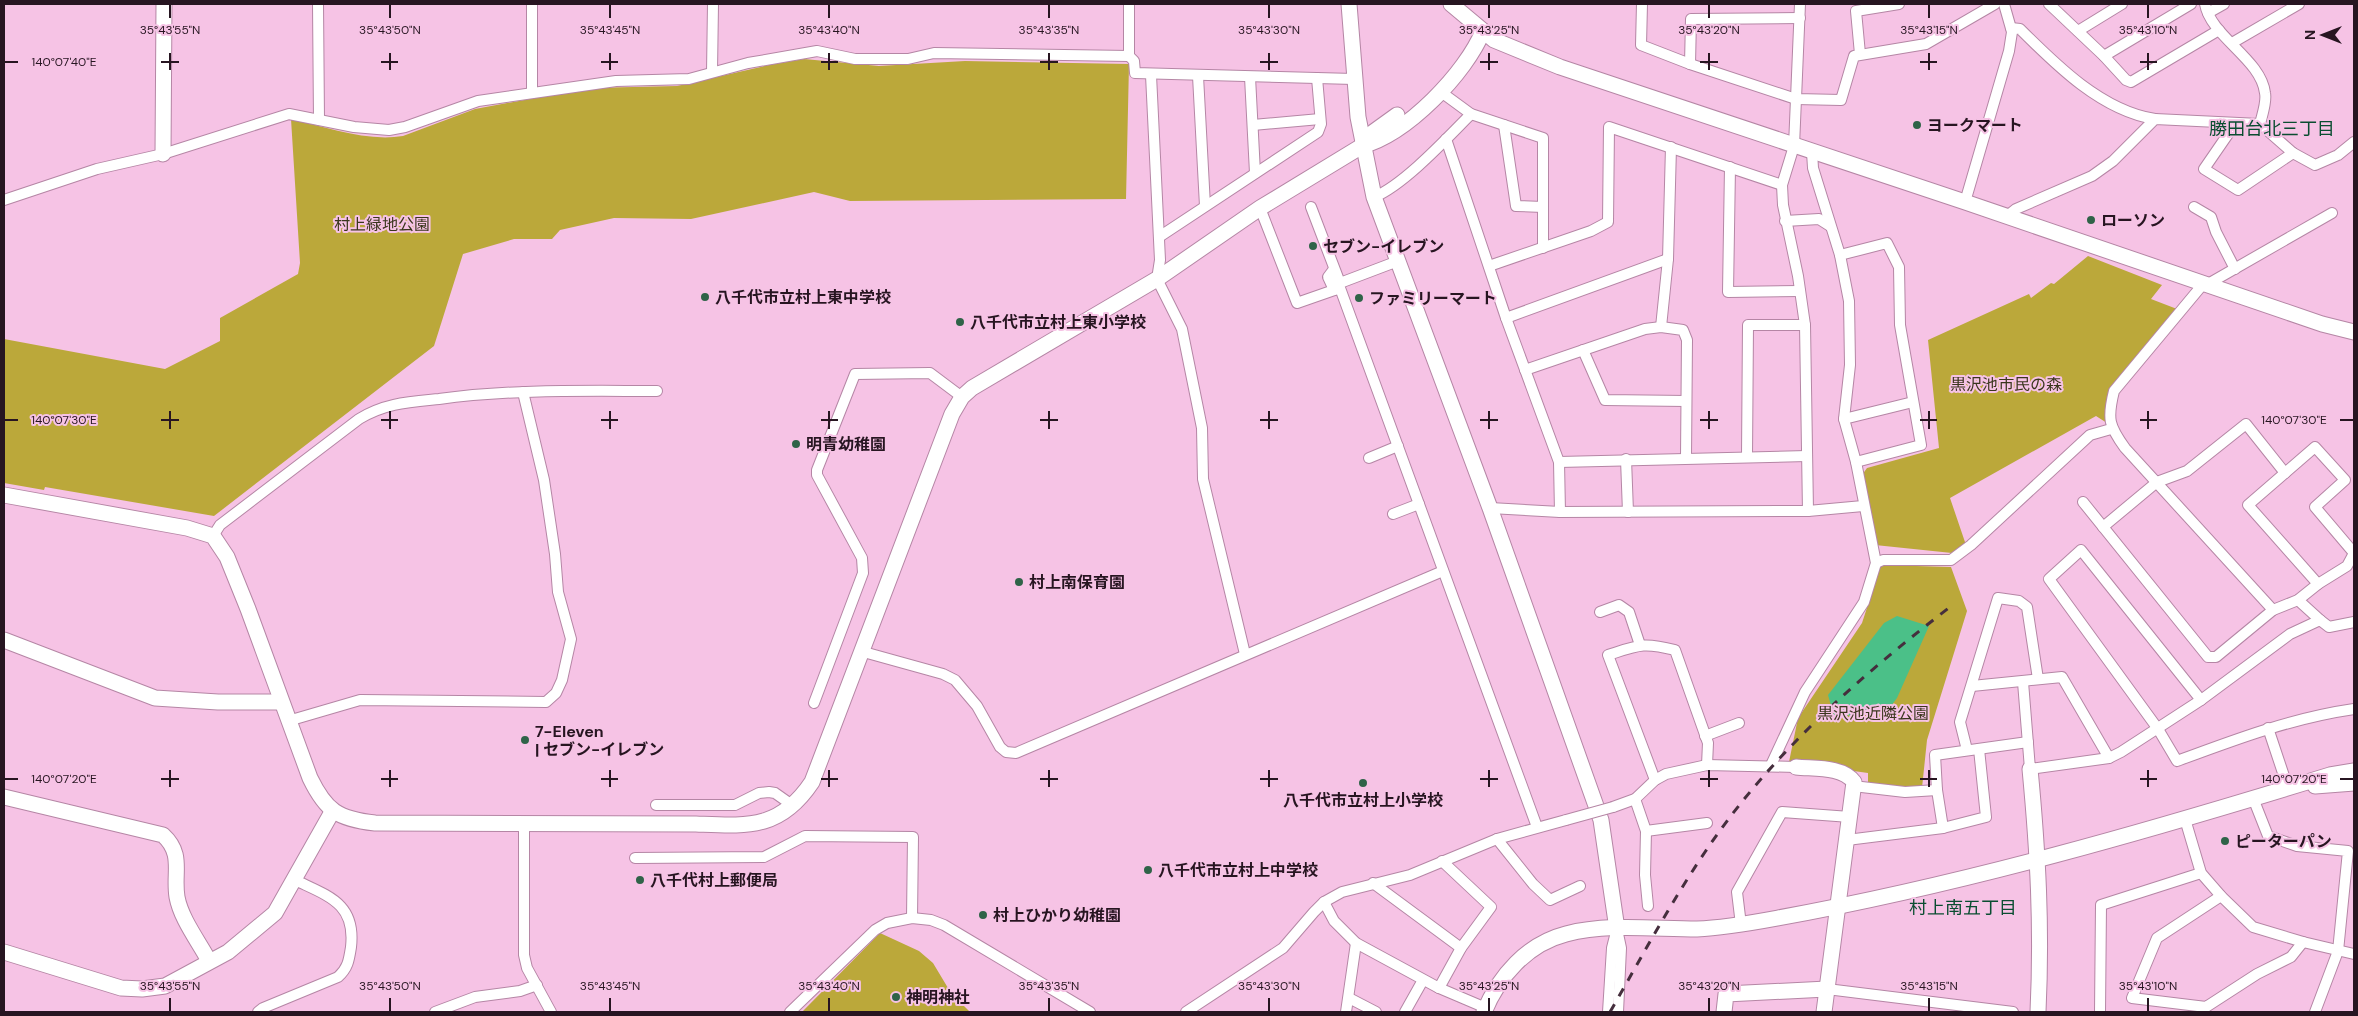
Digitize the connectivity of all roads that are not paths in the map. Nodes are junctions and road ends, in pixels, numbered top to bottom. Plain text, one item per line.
1 (164, 4) edge
2 (318, 4) edge
3 (532, 4) edge
4 (713, 4) edge
5 (1129, 4) edge
6 (1349, 4) edge
7 (1451, 4) edge
8 (1642, 4) edge
9 (1800, 4) edge
10 (1898, 4) edge
11 (1995, 4) edge
12 (2004, 4) edge
13 (2050, 4) edge
14 (2122, 4) edge
15 (2191, 4) edge
16 (2224, 4) edge
17 (2298, 4) edge
18 (2206, 8) edge
19 (1800, 18) junction
20 (2011, 28) junction
21 (2219, 30) junction
22 (1483, 31) junction
23 (2078, 31) junction
24 (2232, 43) junction
25 (1860, 54) junction
26 (1129, 56) junction
27 (2104, 56) junction
28 (1690, 64) junction
29 (712, 72) junction
30 (1151, 75) junction
31 (1198, 76) junction
32 (1250, 77) junction
33 (1317, 78) junction
34 (1354, 79) junction
35 (1442, 92) junction
36 (532, 94) junction
37 (1796, 99) junction
38 (1471, 114) junction
39 (1320, 119) junction
40 (2155, 119) junction
41 (319, 120) junction
42 (2235, 124) junction
43 (2260, 124) junction
44 (1253, 125) junction
45 (1504, 125) junction
46 (1446, 138) junction
47 (2354, 142) edge
48 (1362, 146) junction
49 (1794, 146) junction
50 (1671, 147) junction
51 (1812, 152) junction
52 (2293, 153) junction
53 (163, 154) junction
54 (1730, 168) junction
55 (1256, 173) junction
56 (1782, 185) junction
57 (1374, 197) junction
58 (4, 200) edge
59 (1965, 202) junction
60 (1206, 206) junction
61 (1311, 207) dead end
62 (1543, 207) junction
63 (2194, 207) dead end
64 (1260, 208) junction
65 (2332, 213) dead end
66 (2006, 217) junction
67 (1785, 221) junction
68 (1830, 226) junction
69 (1159, 237) junction
70 (1543, 248) junction
71 (1840, 255) junction
72 (1668, 259) junction
73 (1398, 261) junction
74 (1489, 266) junction
75 (2235, 268) junction
76 (1334, 269) junction
77 (1157, 279) junction
78 (2206, 284) junction
79 (1334, 290) junction
80 (1800, 291) junction
81 (1506, 318) junction
82 (1805, 325) junction
83 (1662, 327) junction
84 (2354, 332) edge
85 (1583, 350) junction
86 (1525, 370) junction
87 (657, 391) dead end
88 (523, 392) junction
89 (962, 397) junction
90 (1686, 402) junction
91 (1913, 402) junction
92 (1844, 419) junction
93 (2111, 429) junction
94 (1398, 446) junction
95 (1747, 456) junction
96 (1807, 456) junction
97 (1686, 457) junction
98 (1369, 458) dead end
99 (1626, 459) junction
100 (1559, 462) junction
101 (1856, 462) junction
102 (2285, 473) junction
103 (2157, 482) junction
104 (4, 495) edge
105 (2083, 502) dead end
106 (1419, 504) junction
107 (1863, 506) junction
108 (1490, 508) junction
109 (1808, 511) junction
110 (1560, 512) junction
111 (1628, 512) junction
112 (1393, 514) dead end
113 (2103, 527) junction
114 (214, 536) junction
115 (2354, 553) edge
116 (1876, 564) junction
117 (1443, 571) junction
118 (2318, 584) junction
119 (2298, 600) junction
120 (2273, 610) junction
121 (1600, 612) dead end
122 (2320, 620) junction
123 (2354, 622) edge
124 (4, 640) edge
125 (1640, 645) junction
126 (860, 651) junction
127 (1246, 654) junction
128 (2038, 680) junction
129 (2023, 682) junction
130 (1972, 686) junction
131 (2201, 700) junction
132 (281, 702) junction
133 (814, 703) dead end
134 (2354, 709) edge
135 (288, 721) junction
136 (1739, 723) dead end
137 (2268, 728) junction
138 (2158, 729) junction
139 (1705, 736) junction
140 (2028, 742) junction
141 (1979, 748) junction
142 (1967, 750) junction
143 (2109, 758) junction
144 (1707, 765) junction
145 (1772, 765) junction
146 (1796, 767) joint
147 (2030, 769) junction
148 (2354, 770) edge
149 (1655, 780) junction
150 (2354, 783) edge
151 (1853, 786) junction
152 (2288, 788) junction
153 (1937, 790) junction
154 (4, 797) edge
155 (2253, 798) junction
156 (1635, 799) junction
157 (656, 804) dead end
158 (792, 805) junction
159 (332, 812) junction
160 (1850, 818) junction
161 (2185, 819) junction
162 (1707, 823) dead end
163 (524, 825) junction
164 (1537, 827) junction
165 (1943, 828) junction
166 (1646, 831) junction
167 (1497, 839) junction
168 (1847, 840) junction
169 (635, 858) dead end
170 (2039, 860) junction
171 (1442, 861) junction
172 (2201, 873) junction
173 (295, 880) junction
174 (1373, 883) junction
175 (1580, 886) dead end
176 (2221, 896) junction
177 (1324, 902) junction
178 (1648, 906) dead end
179 (1839, 907) junction
180 (912, 918) junction
181 (1741, 925) junction
182 (1617, 929) junction
183 (2303, 942) junction
184 (1356, 943) junction
185 (1461, 948) junction
186 (2338, 951) junction
187 (4, 952) edge
188 (2354, 954) edge
189 (210, 961) junction
190 (1423, 980) junction
191 (537, 985) junction
192 (1439, 988) junction
193 (1827, 989) junction
194 (1350, 998) junction
195 (1922, 1007) edge
196 (1485, 1010) edge
197 (1974, 1010) edge
198 (258, 1012) edge
199 (435, 1012) edge
200 (551, 1012) edge
201 (790, 1012) edge
202 (1090, 1012) edge
203 (1186, 1012) edge
204 (1346, 1012) edge
205 (1376, 1012) edge
206 (1405, 1012) edge
207 (1608, 1012) edge
208 (1618, 1012) edge
209 (1724, 1012) edge
210 (1824, 1012) edge
211 (2013, 1012) edge
212 (2038, 1012) edge
213 (2100, 1012) edge
214 (2316, 1012) edge

1 - 53 street
2 - 41 street
3 - 36 street
4 - 29 street
5 - 26 street
6 - 34 street
7 - 22 street
8 - 28 street
9 - 19 street
10 - 25 street
11 - 25 street
12 - 20 street
13 - 23 street
14 - 23 street
15 - 27 street
16 - 18 street
17 - 24 street
18 - 21 street
19 - 28 street
19 - 37 street
20 - 40 street
20 - 59 street
21 - 24 street
21 - 27 street
22 - 35 street
22 - 48 street
22 - 49 street
23 - 27 street
24 - 43 street
25 - 37 street
26 - 29 street
26 - 30 street
28 - 37 street
29 - 36 street
30 - 31 street
30 - 69 street
31 - 32 street
31 - 60 street
32 - 33 street
32 - 44 street
33 - 34 street
33 - 39 street
34 - 48 street
35 - 38 street
35 - 48 street
36 - 41 street
37 - 49 street
38 - 45 street
38 - 46 street
39 - 44 street
39 - 55 street
40 - 42 street
40 - 66 street
41 - 53 street
42 - 43 street
42 - 52 street
43 - 52 street
44 - 55 street
45 - 62 street
45 - 62 street
46 - 57 street
46 - 74 street
47 - 52 street
48 - 57 street
48 - 64 street
49 - 51 street
49 - 56 street
50 - 54 street
50 - 70 street
50 - 72 street
51 - 59 street
51 - 68 street
53 - 58 street
54 - 56 street
54 - 80 street
55 - 60 street
56 - 67 street
57 - 73 street
59 - 66 street
60 - 69 street
61 - 76 street
62 - 70 street
63 - 75 street
64 - 77 street
64 - 79 street
65 - 75 street
66 - 78 street
67 - 68 street
67 - 80 street
68 - 71 street
69 - 77 street
70 - 74 street
71 - 91 street
71 - 92 street
72 - 81 street
72 - 83 street
73 - 76 street
73 - 108 street
74 - 81 street
75 - 78 street
76 - 79 street
77 - 89 street
77 - 127 street
78 - 84 street
78 - 93 street
79 - 94 street
80 - 82 street
81 - 86 street
82 - 95 street
82 - 96 street
83 - 85 street
83 - 90 street
85 - 86 street
85 - 90 street
86 - 100 street
87 - 88 street
88 - 114 street
88 - 135 street
89 - 126 street
89 - 133 street
90 - 97 street
91 - 92 street
91 - 101 street
92 - 101 street
93 - 103 street
93 - 116 street
94 - 98 street
94 - 106 street
95 - 96 street
95 - 97 street
96 - 109 street
97 - 99 street
99 - 100 street
99 - 111 street
100 - 110 street
101 - 107 street
102 - 103 street
102 - 115 street
102 - 118 street
103 - 113 street
103 - 120 street
104 - 114 street
105 - 113 street
106 - 112 street
106 - 117 street
107 - 109 street
107 - 116 street
108 - 110 street
108 - 182 street
109 - 111 street
110 - 111 street
113 - 120 street
114 - 132 street
115 - 118 street
116 - 145 street
117 - 127 street
117 - 164 street
118 - 119 street
119 - 120 street
119 - 122 street
121 - 125 street
122 - 123 street
122 - 131 street
124 - 132 street
125 - 139 street
125 - 149 street
126 - 127 street
126 - 158 street
128 - 129 street
128 - 130 street
128 - 143 street
129 - 130 street
129 - 140 street
130 - 142 street
131 - 138 street
131 - 138 street
132 - 135 street
134 - 137 street
135 - 159 street
136 - 139 street
137 - 138 street
137 - 152 street
138 - 143 street
139 - 144 street
140 - 141 street
140 - 147 street
141 - 142 street
141 - 165 street
142 - 153 street
143 - 147 street
144 - 145 street
144 - 149 street
145 - 146 street
146 - 151 street
147 - 170 street
148 - 152 street
149 - 156 street
150 - 152 street
151 - 153 street
151 - 160 street
152 - 155 street
153 - 165 street
154 - 189 street
155 - 161 street
155 - 186 street
156 - 164 street, bridge
156 - 166 street
157 - 158 street
158 - 163 street
159 - 163 street
159 - 173 street
160 - 168 street
160 - 181 street
161 - 170 street
161 - 172 street
162 - 166 street
163 - 191 street
164 - 167 street
165 - 168 street
166 - 178 street
167 - 171 street
167 - 175 street
168 - 179 street
169 - 180 street
170 - 179 street
170 - 212 street
171 - 174 street
171 - 185 street
172 - 176 street
172 - 213 street
173 - 189 street
173 - 198 street
174 - 177 street
174 - 185 street
176 - 183 street
176 - 183 street
177 - 184 street
177 - 203 street
179 - 181 street
179 - 193 street
180 - 201 street
180 - 202 street
181 - 182 street
182 - 196 street
182 - 207 street
182 - 208 street
183 - 186 street
184 - 190 street
184 - 194 street
185 - 192 street
186 - 188 street
186 - 214 street
187 - 189 street
190 - 192 street
190 - 206 street
191 - 199 street
191 - 200 street
192 - 196 street
193 - 195 street
193 - 209 street
193 - 210 street
194 - 204 street
194 - 205 street
195 - 197 street
197 - 211 street

